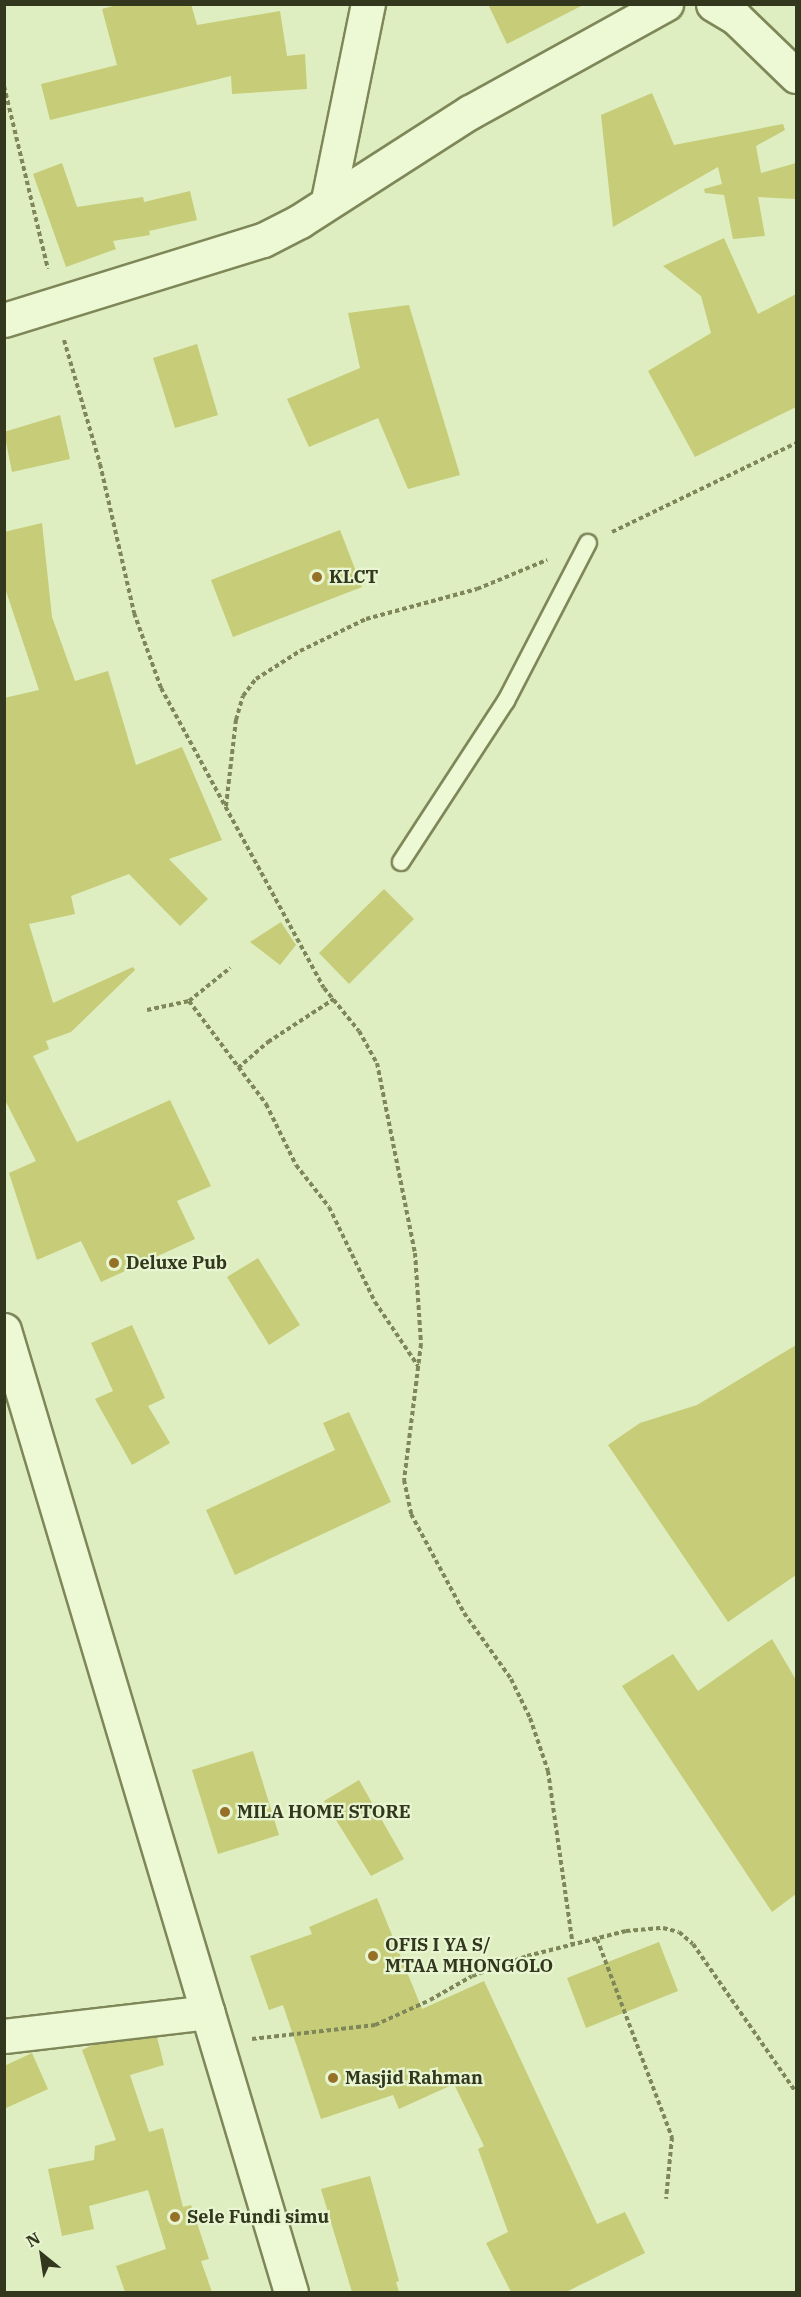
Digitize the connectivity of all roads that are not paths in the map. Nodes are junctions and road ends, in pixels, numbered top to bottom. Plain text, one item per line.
1 (368, 4) edge
2 (666, 4) edge
3 (713, 4) edge
4 (796, 76) edge
5 (328, 200) junction
6 (4, 320) edge
7 (588, 543) road end
8 (401, 862) dead end
9 (4, 1330) edge
10 (212, 2025) junction
11 (4, 2036) edge
12 (291, 2292) edge

1 - 5 street
2 - 5 street
3 - 4 street
5 - 6 street
7 - 8 lane
9 - 10 street
10 - 11 street
10 - 12 street

